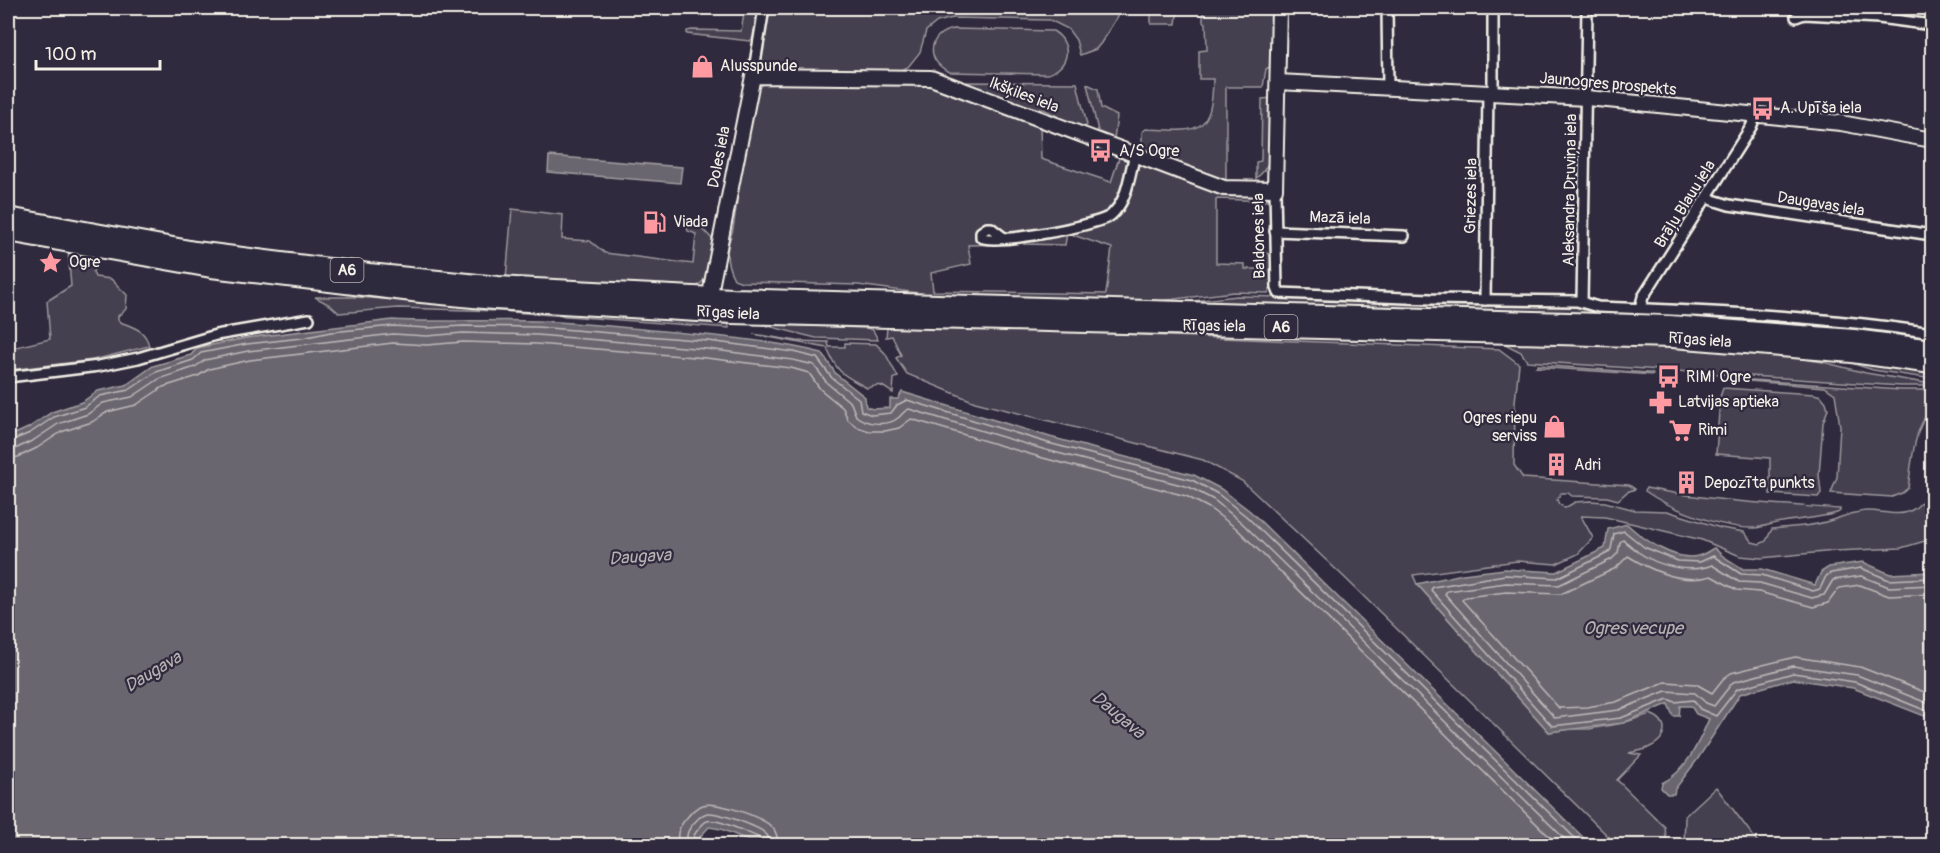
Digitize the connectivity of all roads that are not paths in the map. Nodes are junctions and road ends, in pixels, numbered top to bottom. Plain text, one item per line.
1 (764, 8) edge
2 (1279, 8) edge
3 (1387, 8) edge
4 (1492, 8) edge
5 (1587, 8) edge
6 (1796, 17) dead end
7 (1932, 25) edge
8 (753, 76) junction
9 (1278, 82) junction
10 (1388, 87) junction
11 (1490, 92) junction
12 (1587, 98) junction
13 (1756, 115) junction
14 (1932, 140) edge
15 (1135, 154) junction
16 (1275, 189) junction
17 (1708, 196) junction
18 (8, 217) edge
19 (1275, 231) junction
20 (8, 232) edge
21 (1932, 235) edge
22 (1404, 236) dead end
23 (1004, 238) dead end
24 (496, 293) junction
25 (1485, 300) junction
26 (1582, 302) junction
27 (710, 305) junction
28 (1640, 308) junction
29 (309, 319) dead end
30 (1932, 333) edge
31 (1932, 349) edge
32 (1932, 364) edge
33 (8, 378) edge

1 - 8 street, Doles iela
2 - 9 street, Baldones iela
3 - 10 street
4 - 11 street, Griezes iela
5 - 12 street, Aleksandra Druviņa iela
6 - 7 street
8 - 15 street, Ikšķiles iela
8 - 27 street, Doles iela
9 - 10 street, Jaunogres prospekts
9 - 16 street, Baldones iela
10 - 11 street, Jaunogres prospekts
11 - 12 street, Jaunogres prospekts
11 - 25 street, Griezes iela
12 - 13 street, Jaunogres prospekts
12 - 26 street, Aleksandra Druviņa iela
13 - 14 street, Jaunogres prospekts
13 - 17 street, Brāļu Blauu iela
15 - 16 street, Ikšķiles iela
15 - 23 street
16 - 19 street, Baldones iela
17 - 21 street, Daugavas iela
17 - 28 street, Brāļu Blauu iela
18 - 24 highway, A6
19 - 22 street, Mazā iela
19 - 25 street, Baldones iela
20 - 24 highway, A6
24 - 27 highway, Rīgas iela / A6
25 - 26 street, Rīgas iela
26 - 28 street, Rīgas iela
27 - 31 highway, Rīgas iela / A6
27 - 32 highway, Rīgas iela / A6
28 - 30 street, Rīgas iela
29 - 33 street

